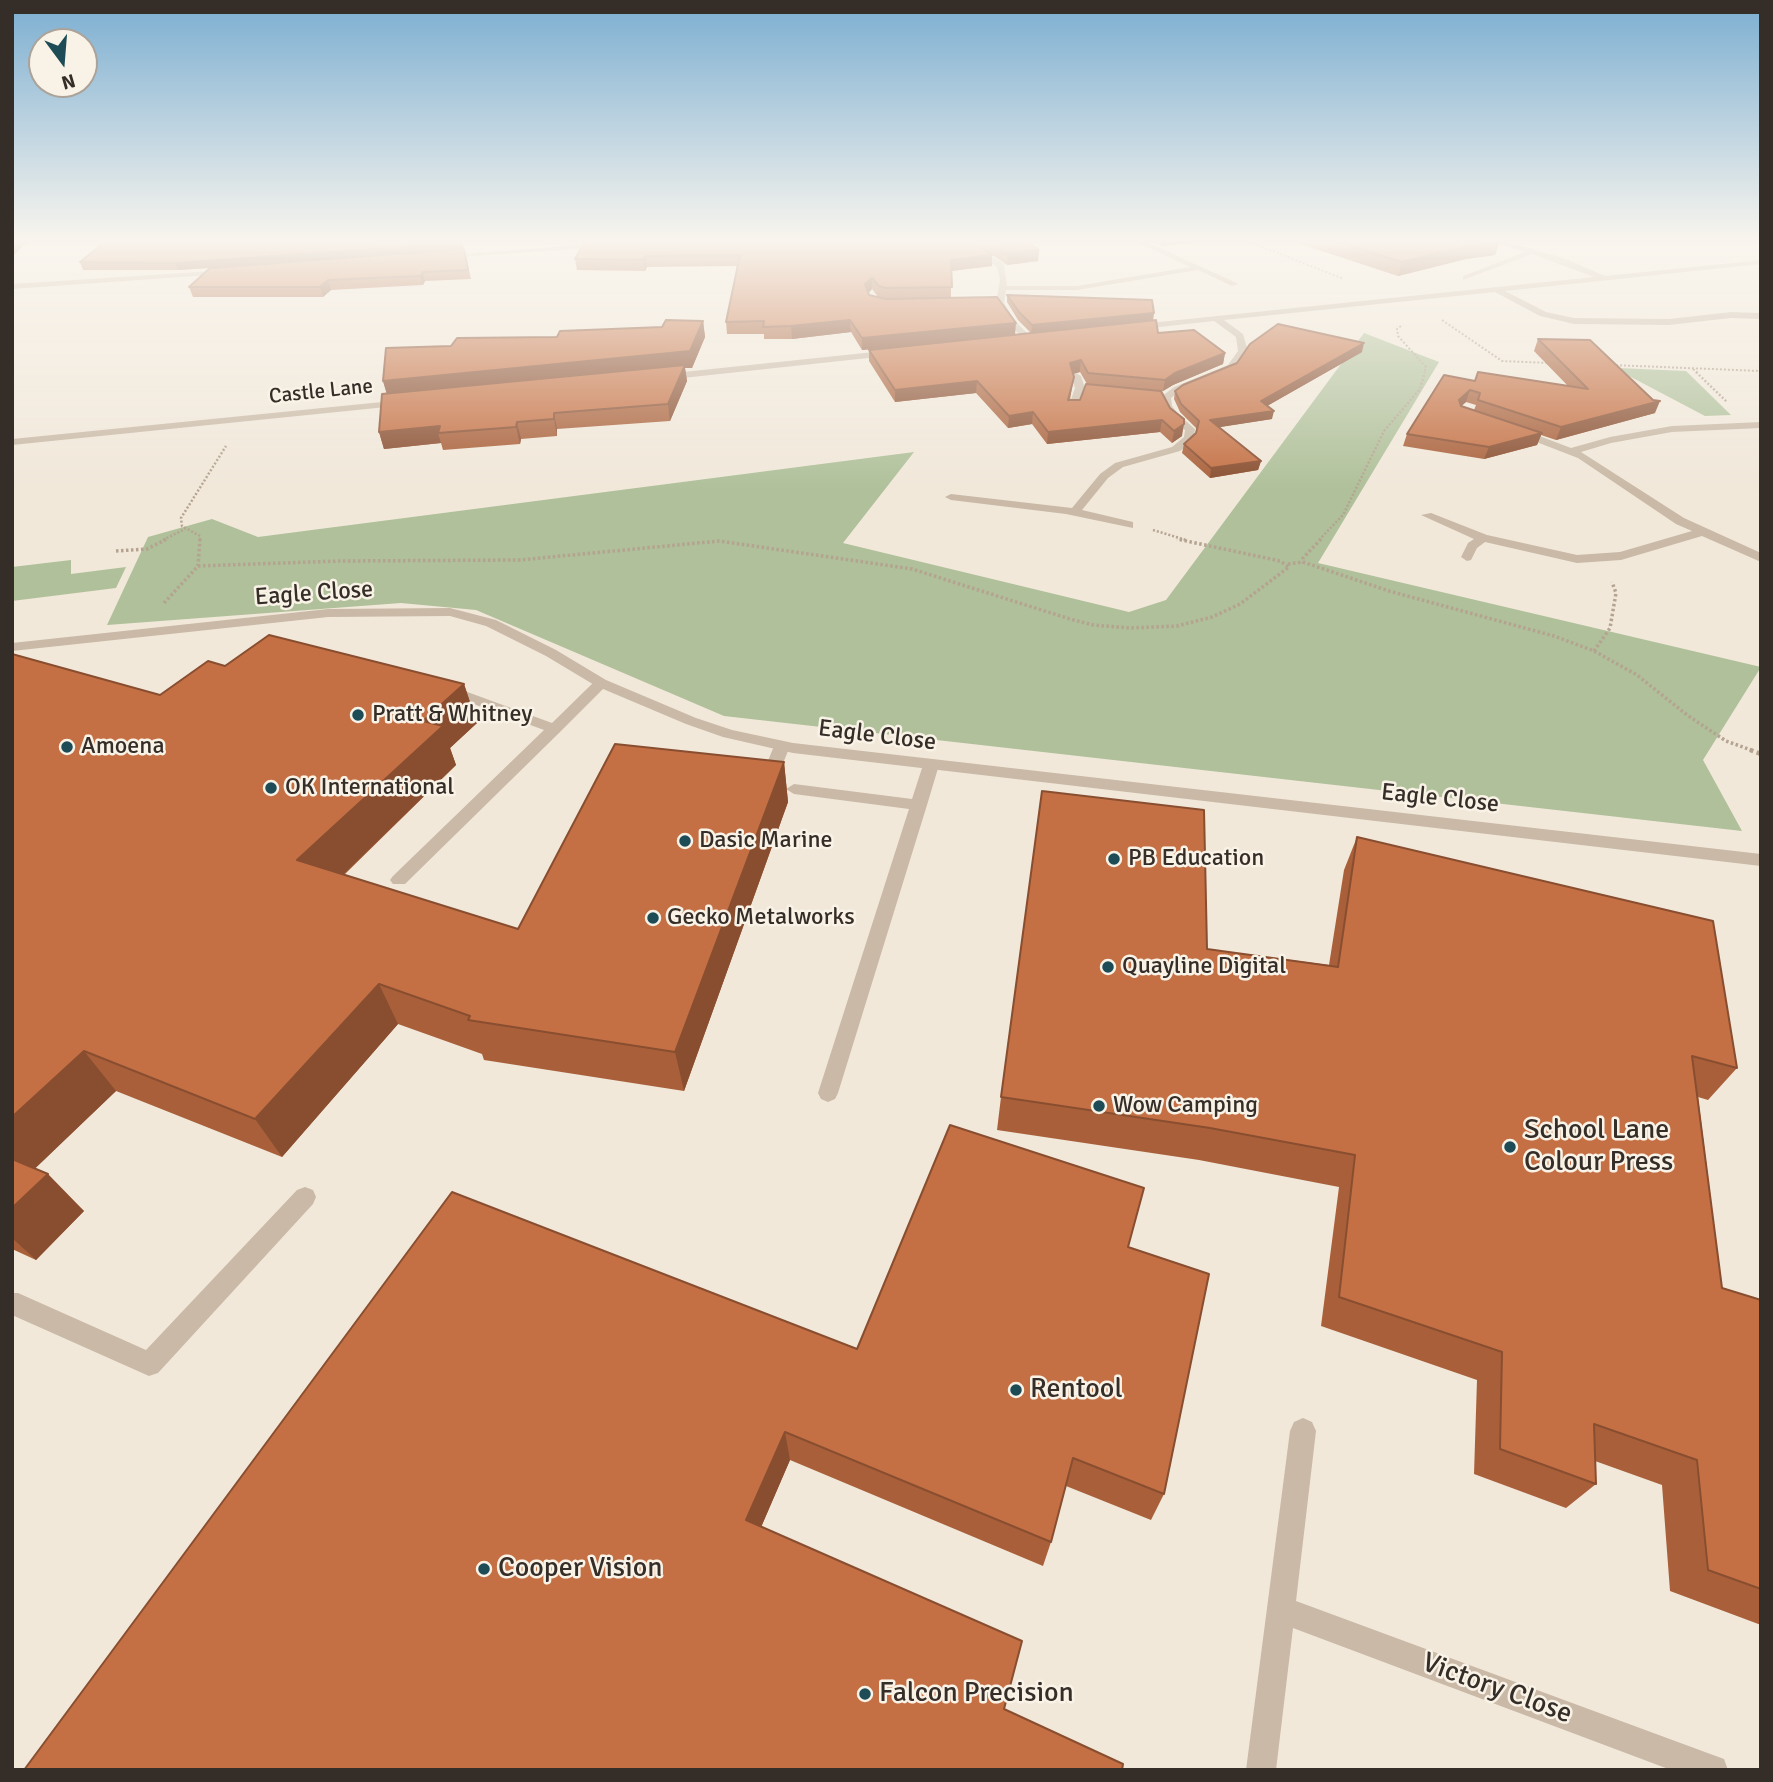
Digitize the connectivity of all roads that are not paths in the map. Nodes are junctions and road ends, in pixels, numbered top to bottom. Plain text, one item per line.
1 (1013, 324) edge
2 (1164, 324) edge
3 (1223, 324) edge
4 (1125, 328) edge
5 (1028, 339) edge
6 (900, 352) edge
7 (1076, 376) edge
8 (648, 379) edge
9 (1080, 390) junction
10 (1092, 391) edge
11 (1152, 395) edge
12 (1166, 397) junction
13 (417, 402) edge
14 (1073, 408) edge
15 (1755, 425) edge
16 (1503, 426) edge
17 (12, 442) edge
18 (1572, 451) junction
19 (951, 497) dead end
20 (1075, 512) junction
21 (1427, 515) dead end
22 (1129, 525) road end
23 (1702, 532) junction
24 (1482, 538) junction
25 (1466, 557) dead end
26 (1761, 558) edge
27 (12, 646) edge
28 (431, 683) edge
29 (601, 683) junction
30 (555, 729) junction
31 (782, 746) junction
32 (930, 765) junction
33 (766, 786) edge
34 (794, 789) dead end
35 (919, 805) junction
36 (1761, 860) edge
37 (399, 880) dead end
38 (828, 1093) dead end
39 (305, 1197) dead end
40 (12, 1304) edge
41 (1303, 1431) dead end
42 (1280, 1609) junction
43 (1261, 1770) edge
44 (1713, 1770) edge

1 - 5 street
2 - 4 street
3 - 12 street
6 - 8 street
7 - 9 street
9 - 10 street
9 - 14 street
11 - 12 street
12 - 20 street
13 - 17 street, Castle Lane
15 - 18 street
16 - 18 street
18 - 23 street
19 - 20 street
20 - 22 street
21 - 24 street
23 - 24 street
23 - 26 street
24 - 25 street
27 - 29 street, Eagle Close
28 - 30 street
29 - 30 street
29 - 31 street, Eagle Close
30 - 37 street
31 - 32 street, Eagle Close
31 - 33 street
32 - 35 street
32 - 36 street, Eagle Close
34 - 35 street
35 - 38 street
39 - 40 street
41 - 42 street
42 - 43 street
42 - 44 street, Victory Close

